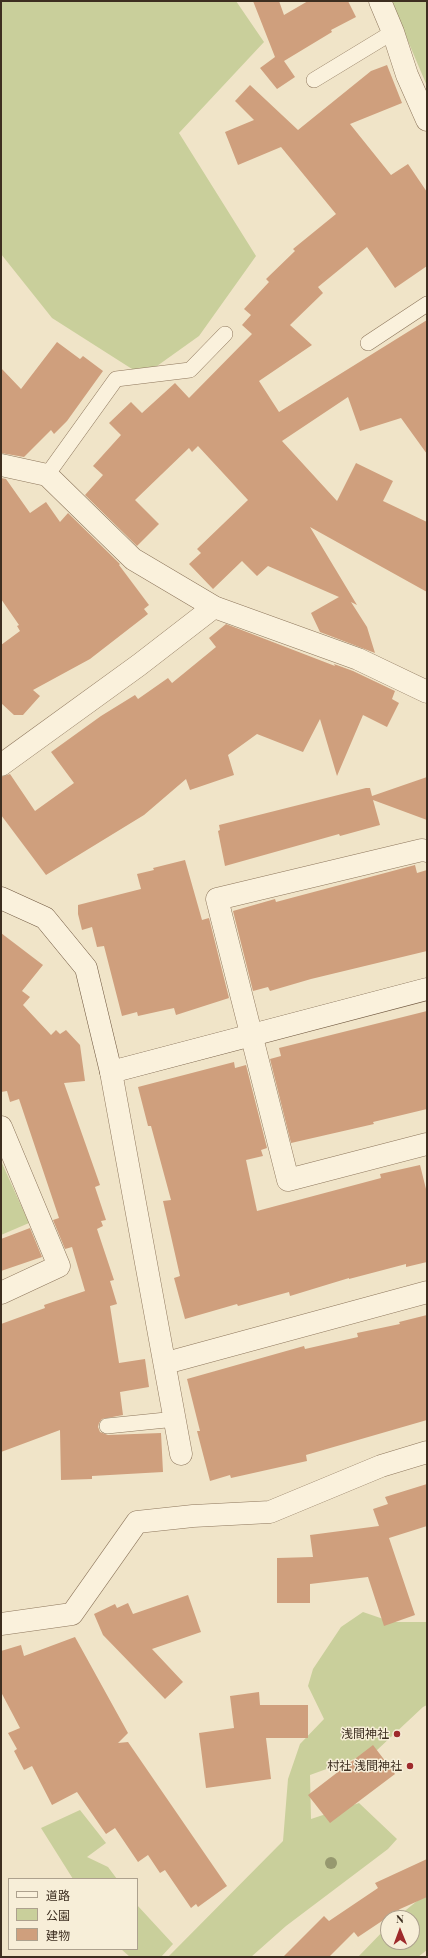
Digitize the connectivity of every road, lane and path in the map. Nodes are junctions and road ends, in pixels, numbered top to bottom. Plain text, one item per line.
1 (380, 1) edge
2 (393, 32) junction
3 (314, 80) dead end
4 (427, 120) edge
5 (427, 304) edge
6 (225, 334) dead end
7 (368, 342) dead end
8 (1, 465) edge
9 (47, 475) junction
10 (214, 607) junction
11 (427, 692) edge
12 (1, 764) edge
13 (427, 851) edge
14 (1, 898) edge
15 (427, 989) edge
16 (251, 1036) junction
17 (111, 1072) junction
18 (1, 1127) edge
19 (427, 1144) edge
20 (427, 1292) edge
21 (1, 1293) edge
22 (166, 1363) junction
23 (176, 1419) junction
24 (107, 1426) dead end
25 (427, 1452) edge
26 (181, 1454) dead end
27 (1, 1624) edge

1 - 2 street
2 - 3 lane
2 - 4 street
5 - 7 lane
6 - 9 lane
8 - 9 street
9 - 10 street
10 - 11 street
10 - 12 street
13 - 16 street
14 - 17 street
15 - 16 street
16 - 17 street
16 - 19 street
17 - 22 street
18 - 21 street
20 - 22 street
22 - 23 street
23 - 24 lane
23 - 26 street
25 - 27 street

